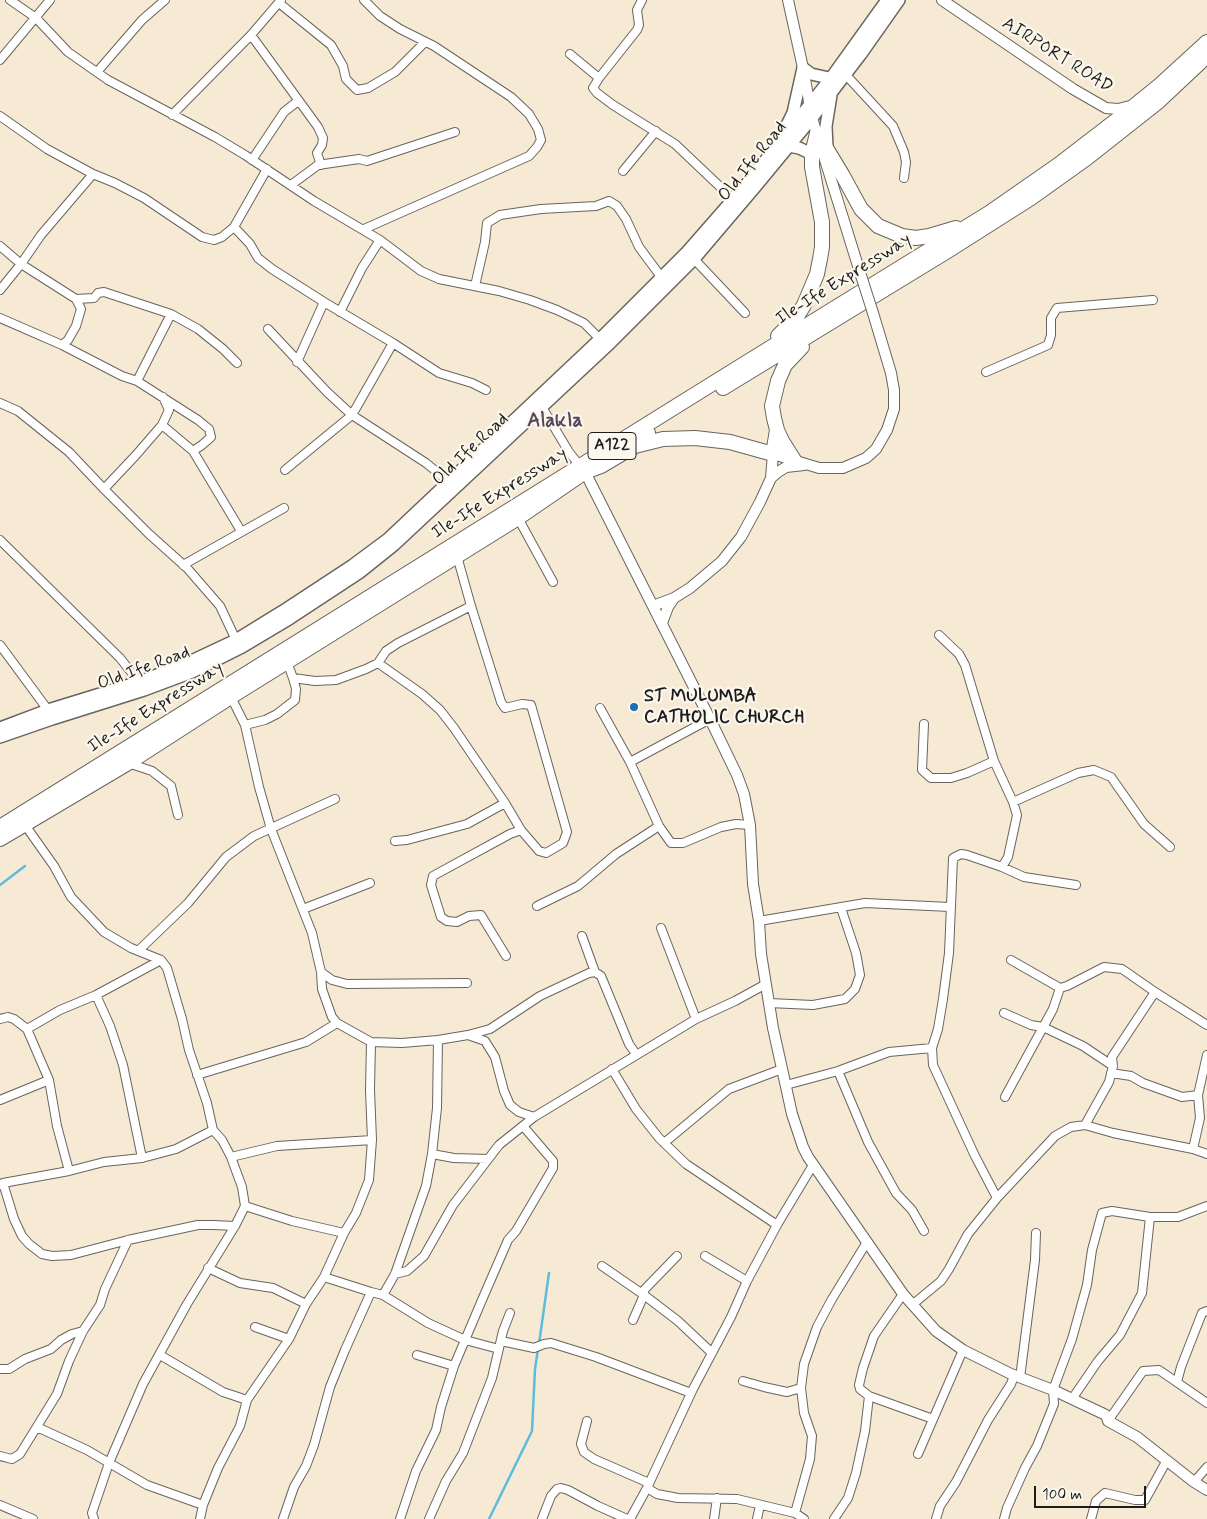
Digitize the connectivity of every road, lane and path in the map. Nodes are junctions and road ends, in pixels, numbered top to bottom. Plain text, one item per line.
1 (10, 0) edge
2 (50, 0) edge
3 (165, 0) edge
4 (364, 0) edge
5 (642, 0) edge
6 (788, 0) edge
7 (887, 0) edge
8 (899, 0) edge
9 (942, 0) edge
10 (280, 1) edge
11 (36, 18) junction
12 (251, 35) junction
13 (426, 42) junction
14 (1207, 42) edge
15 (570, 54) dead end
16 (1207, 56) edge
17 (0, 60) edge
18 (803, 68) junction
19 (96, 72) junction
20 (599, 78) junction
21 (837, 81) junction
22 (298, 101) junction
23 (1135, 105) junction
24 (810, 112) junction
25 (172, 114) junction
26 (0, 116) edge
27 (656, 131) junction
28 (455, 132) dead end
29 (817, 133) junction
30 (785, 143) junction
31 (827, 148) junction
32 (812, 154) junction
33 (252, 160) junction
34 (321, 165) junction
35 (267, 169) junction
36 (623, 171) dead end
37 (93, 174) junction
38 (904, 178) dead end
39 (291, 185) junction
40 (733, 199) junction
41 (989, 213) junction
42 (234, 227) junction
43 (364, 230) junction
44 (380, 240) junction
45 (0, 246) edge
46 (694, 259) junction
47 (21, 264) junction
48 (662, 278) junction
49 (474, 286) junction
50 (0, 290) edge
51 (76, 299) junction
52 (1153, 300) dead end
53 (324, 302) junction
54 (340, 312) junction
55 (745, 313) dead end
56 (171, 314) junction
57 (0, 318) edge
58 (830, 324) junction
59 (268, 330) dead end
60 (600, 339) junction
61 (393, 343) junction
62 (62, 344) junction
63 (297, 362) junction
64 (237, 363) dead end
65 (736, 369) junction
66 (986, 372) dead end
67 (137, 381) junction
68 (486, 390) dead end
69 (163, 397) junction
70 (0, 403) edge
71 (542, 407) junction
72 (352, 414) junction
73 (520, 421) junction
74 (162, 425) junction
75 (777, 430) junction
76 (632, 448) junction
77 (193, 451) junction
78 (773, 454) junction
79 (794, 460) junction
80 (808, 464) junction
81 (583, 469) junction
82 (285, 470) dead end
83 (771, 478) junction
84 (449, 482) junction
85 (104, 489) junction
86 (284, 508) dead end
87 (518, 518) junction
88 (241, 532) junction
89 (0, 540) edge
90 (457, 556) junction
91 (183, 564) junction
92 (553, 582) dead end
93 (674, 598) junction
94 (471, 606) junction
95 (653, 606) junction
96 (662, 624) junction
97 (939, 635) dead end
98 (236, 640) junction
99 (0, 645) edge
100 (287, 662) junction
101 (378, 663) junction
102 (293, 678) junction
103 (139, 682) junction
104 (231, 697) junction
105 (600, 708) dead end
106 (48, 710) junction
107 (710, 719) junction
108 (924, 724) dead end
109 (245, 725) junction
110 (0, 734) edge
111 (994, 761) junction
112 (630, 762) junction
113 (128, 763) junction
114 (335, 799) dead end
115 (505, 802) junction
116 (1013, 802) junction
117 (178, 815) dead end
118 (25, 825) junction
119 (750, 825) junction
120 (659, 826) junction
121 (0, 827) edge
122 (271, 829) junction
123 (520, 830) junction
124 (0, 839) edge
125 (395, 841) dead end
126 (1170, 847) dead end
127 (1002, 867) junction
128 (370, 883) dead end
129 (1076, 885) dead end
130 (537, 906) dead end
131 (950, 907) junction
132 (841, 908) junction
133 (303, 909) junction
134 (759, 921) junction
135 (661, 928) dead end
136 (582, 936) dead end
137 (138, 951) junction
138 (506, 956) dead end
139 (161, 960) junction
140 (1011, 960) dead end
141 (320, 972) junction
142 (595, 972) junction
143 (467, 983) dead end
144 (766, 984) junction
145 (1060, 988) junction
146 (1155, 992) junction
147 (96, 995) junction
148 (769, 1003) junction
149 (1004, 1013) dead end
150 (0, 1019) edge
151 (696, 1019) junction
152 (337, 1022) junction
153 (1207, 1025) edge
154 (1043, 1027) junction
155 (27, 1029) junction
156 (490, 1029) junction
157 (468, 1035) junction
158 (438, 1040) junction
159 (485, 1041) junction
160 (371, 1042) junction
161 (932, 1048) junction
162 (636, 1054) junction
163 (1207, 1055) edge
164 (612, 1069) junction
165 (782, 1069) junction
166 (1112, 1070) junction
167 (838, 1072) junction
168 (197, 1075) junction
169 (49, 1080) junction
170 (786, 1085) junction
171 (1198, 1095) junction
172 (1005, 1097) dead end
173 (0, 1100) edge
174 (534, 1117) junction
175 (523, 1126) junction
176 (1085, 1126) junction
177 (213, 1130) junction
178 (372, 1140) junction
179 (664, 1142) junction
180 (1193, 1149) junction
181 (432, 1154) junction
182 (1207, 1154) edge
183 (231, 1157) junction
184 (142, 1158) junction
185 (488, 1159) junction
186 (813, 1165) junction
187 (69, 1171) junction
188 (2, 1184) edge
189 (997, 1198) junction
190 (245, 1206) junction
191 (1207, 1206) edge
192 (1150, 1217) junction
193 (777, 1224) junction
194 (235, 1226) junction
195 (924, 1231) dead end
196 (344, 1232) junction
197 (1036, 1233) dead end
198 (128, 1240) junction
199 (867, 1242) junction
200 (677, 1256) dead end
201 (705, 1256) dead end
202 (602, 1266) dead end
203 (208, 1268) junction
204 (395, 1274) junction
205 (324, 1277) junction
206 (747, 1281) junction
207 (371, 1292) junction
208 (383, 1294) junction
209 (903, 1294) junction
210 (644, 1295) junction
211 (306, 1304) junction
212 (912, 1305) junction
213 (1207, 1311) edge
214 (510, 1313) dead end
215 (633, 1320) dead end
216 (255, 1327) dead end
217 (82, 1331) junction
218 (289, 1338) junction
219 (465, 1340) junction
220 (500, 1345) junction
221 (963, 1350) junction
222 (712, 1352) junction
223 (160, 1355) junction
224 (417, 1355) dead end
225 (454, 1366) junction
226 (0, 1369) edge
227 (1017, 1377) junction
228 (743, 1381) dead end
229 (1177, 1382) junction
230 (801, 1388) junction
231 (1053, 1390) junction
232 (692, 1393) junction
233 (869, 1396) junction
234 (1072, 1399) junction
235 (247, 1400) junction
236 (1207, 1403) edge
237 (933, 1419) junction
238 (587, 1421) dead end
239 (1108, 1421) junction
240 (37, 1427) junction
241 (918, 1454) dead end
242 (0, 1456) edge
243 (1167, 1460) junction
244 (109, 1463) junction
245 (1207, 1467) edge
246 (1194, 1482) junction
247 (648, 1486) junction
248 (1207, 1490) edge
249 (717, 1498) junction
250 (0, 1505) edge
251 (760, 1505) junction
252 (203, 1506) junction
253 (795, 1513) junction
254 (33, 1519) edge
255 (94, 1519) edge
256 (200, 1519) edge
257 (283, 1519) edge
258 (400, 1519) edge
259 (429, 1519) edge
260 (542, 1519) edge
261 (629, 1519) edge
262 (714, 1519) edge
263 (757, 1519) edge
264 (804, 1519) edge
265 (834, 1519) edge
266 (936, 1519) edge
267 (1004, 1519) edge
268 (1091, 1519) edge

1 - 11 street
2 - 11 street
3 - 19 street
4 - 13 street
5 - 20 street
6 - 18 street
7 - 21 main road, Old Ife Road
8 - 21 main road, Old Ife Road
9 - 23 street, AIRPORT ROAD
10 - 12 street
10 - 13 street
11 - 17 street
11 - 19 street
12 - 22 street
12 - 25 street
13 - 43 street
14 - 23 highway, Ile-Ife Expressway / A122
15 - 20 street
16 - 58 highway, Ile-Ife Expressway / A122
18 - 21 main road
18 - 24 street
18 - 30 main road
19 - 25 street
20 - 27 street
21 - 24 main road, Old Ife Road
21 - 31 main road
21 - 38 street
22 - 33 street
22 - 34 street
23 - 41 highway, Ile-Ife Expressway / A122
24 - 29 street
24 - 30 main road, Old Ife Road
25 - 33 street
26 - 37 street
27 - 36 street
27 - 40 street
28 - 34 street
29 - 31 highway
29 - 32 highway
29 - 80 street, bridge
30 - 32 main road
30 - 40 main road, Old Ife Road
30 - 46 main road, Old Ife Road
31 - 41 highway
32 - 65 highway
33 - 35 street
34 - 39 street
35 - 39 street
35 - 42 street
37 - 42 street
37 - 47 street
39 - 43 street
40 - 48 main road, Old Ife Road
41 - 65 highway, Ile-Ife Expressway / A122
42 - 53 street
43 - 44 street
44 - 49 street
44 - 54 street
45 - 47 street
46 - 55 street
46 - 71 main road, Old Ife Road
47 - 50 street
47 - 51 street
48 - 49 street
48 - 60 main road, Old Ife Road
49 - 60 street
51 - 56 street
51 - 62 street
52 - 66 street
53 - 54 street
53 - 63 street
54 - 61 street
56 - 64 street
56 - 67 street
57 - 62 street
58 - 75 highway
58 - 76 highway, Ile-Ife Expressway / A122
59 - 63 street
60 - 73 main road, Old Ife Road
61 - 68 street
61 - 72 street
62 - 67 street
63 - 72 street
65 - 81 highway, Ile-Ife Expressway / A122
67 - 69 street
69 - 74 street
69 - 77 street
70 - 85 street
71 - 73 main road, Old Ife Road
71 - 81 street
72 - 82 street
72 - 84 street
73 - 84 main road, Old Ife Road
73 - 110 main road, Old Ife Road
74 - 77 street
74 - 85 street
75 - 78 highway
75 - 79 highway
76 - 78 highway
76 - 81 highway, Ile-Ife Expressway / A122
77 - 88 street
78 - 79 street
78 - 83 street
79 - 80 street
80 - 83 street
81 - 87 highway, Ile-Ife Expressway / A122
81 - 95 street
81 - 121 highway, Ile-Ife Expressway / A122
83 - 93 street
84 - 98 main road, Old Ife Road
85 - 91 street
86 - 88 street
87 - 90 highway, Ile-Ife Expressway / A122
87 - 92 street
88 - 91 street
89 - 103 street
90 - 94 street
90 - 100 highway, Ile-Ife Expressway / A122
91 - 98 street
93 - 95 street
93 - 96 street
94 - 101 street
94 - 123 street
95 - 96 street
96 - 107 street
97 - 111 street
98 - 103 main road, Old Ife Road
99 - 106 street
100 - 102 street
100 - 104 highway, Ile-Ife Expressway / A122
101 - 102 street
101 - 115 street
102 - 109 street
103 - 106 main road, Old Ife Road
104 - 109 street
104 - 113 highway, Ile-Ife Expressway / A122
105 - 112 street
106 - 110 main road, Old Ife Road
107 - 112 street
107 - 119 street
108 - 111 street
109 - 122 street
111 - 116 street
112 - 120 street
113 - 117 street
113 - 118 highway, Ile-Ife Expressway / A122
114 - 122 street
115 - 123 street
115 - 125 street
116 - 126 street
116 - 127 street
118 - 124 highway, Ile-Ife Expressway / A122
118 - 137 street
119 - 120 street
119 - 134 street
120 - 130 street
122 - 133 street
122 - 137 street
123 - 138 street
127 - 129 street
127 - 131 street
128 - 133 street
131 - 132 street
131 - 161 street
132 - 134 street
132 - 148 street
133 - 141 street
134 - 144 street
135 - 151 street
136 - 142 street
137 - 139 street
139 - 147 street
139 - 168 street
140 - 145 street
141 - 143 street
141 - 152 street
142 - 156 street
142 - 162 street
144 - 148 street
144 - 151 street
145 - 146 street
145 - 154 street
146 - 153 street
146 - 166 street
147 - 155 street
147 - 184 street
148 - 165 street
149 - 154 street
150 - 155 street
151 - 162 street
152 - 160 street
152 - 168 street
154 - 166 street
154 - 172 street
155 - 169 street
156 - 157 street
156 - 159 street
157 - 158 street
157 - 159 street
158 - 160 street
158 - 181 street
159 - 174 street
160 - 178 street
161 - 167 street
161 - 189 street
162 - 164 street
163 - 171 street
164 - 174 street
164 - 179 street
165 - 170 street
165 - 179 street
166 - 171 street
166 - 176 street
167 - 170 street
167 - 195 street
168 - 177 street
169 - 173 street
169 - 187 street
170 - 186 street
171 - 180 street
174 - 175 street
175 - 185 street
175 - 219 street
176 - 180 street
176 - 189 street
177 - 183 street
177 - 184 street
178 - 183 street
178 - 196 street
179 - 193 street
180 - 182 street
181 - 185 street
181 - 204 street
183 - 190 street
184 - 187 street
185 - 204 street
186 - 193 street
186 - 199 street
187 - 188 street
188 - 198 street
189 - 212 street
190 - 194 street
190 - 196 street
191 - 192 street
192 - 231 street
192 - 234 street
193 - 206 street
194 - 198 street
194 - 203 street
196 - 205 street
197 - 227 street
198 - 217 street
199 - 209 street
199 - 230 street
200 - 210 street
201 - 206 street
202 - 210 street
203 - 211 street
203 - 223 street
204 - 208 street
205 - 207 street
205 - 211 street
206 - 222 street
207 - 208 street
207 - 257 street
208 - 219 street
209 - 212 street
209 - 233 street
210 - 215 street
210 - 222 street
211 - 218 street
212 - 221 street
213 - 229 street
214 - 220 street
216 - 218 street
217 - 226 street
217 - 240 street
218 - 235 street
219 - 220 street
219 - 225 street
220 - 232 street
220 - 259 street
221 - 227 street
221 - 237 street
222 - 232 street
223 - 235 street
223 - 244 street
224 - 225 street
225 - 258 street
227 - 231 street
227 - 266 street
228 - 230 street
229 - 236 street
229 - 239 street
230 - 253 street
231 - 234 street
231 - 267 street
232 - 247 street
233 - 237 street
233 - 265 street
234 - 239 street
235 - 252 street
237 - 241 street
238 - 247 street
239 - 243 street
240 - 242 street
240 - 244 street
243 - 246 street
243 - 268 street
244 - 252 street
244 - 255 street
245 - 246 street
246 - 248 street
247 - 249 street
247 - 261 street
249 - 251 street
249 - 262 street
250 - 254 street
251 - 253 street
251 - 263 street
252 - 256 street
253 - 264 street
260 - 261 street

